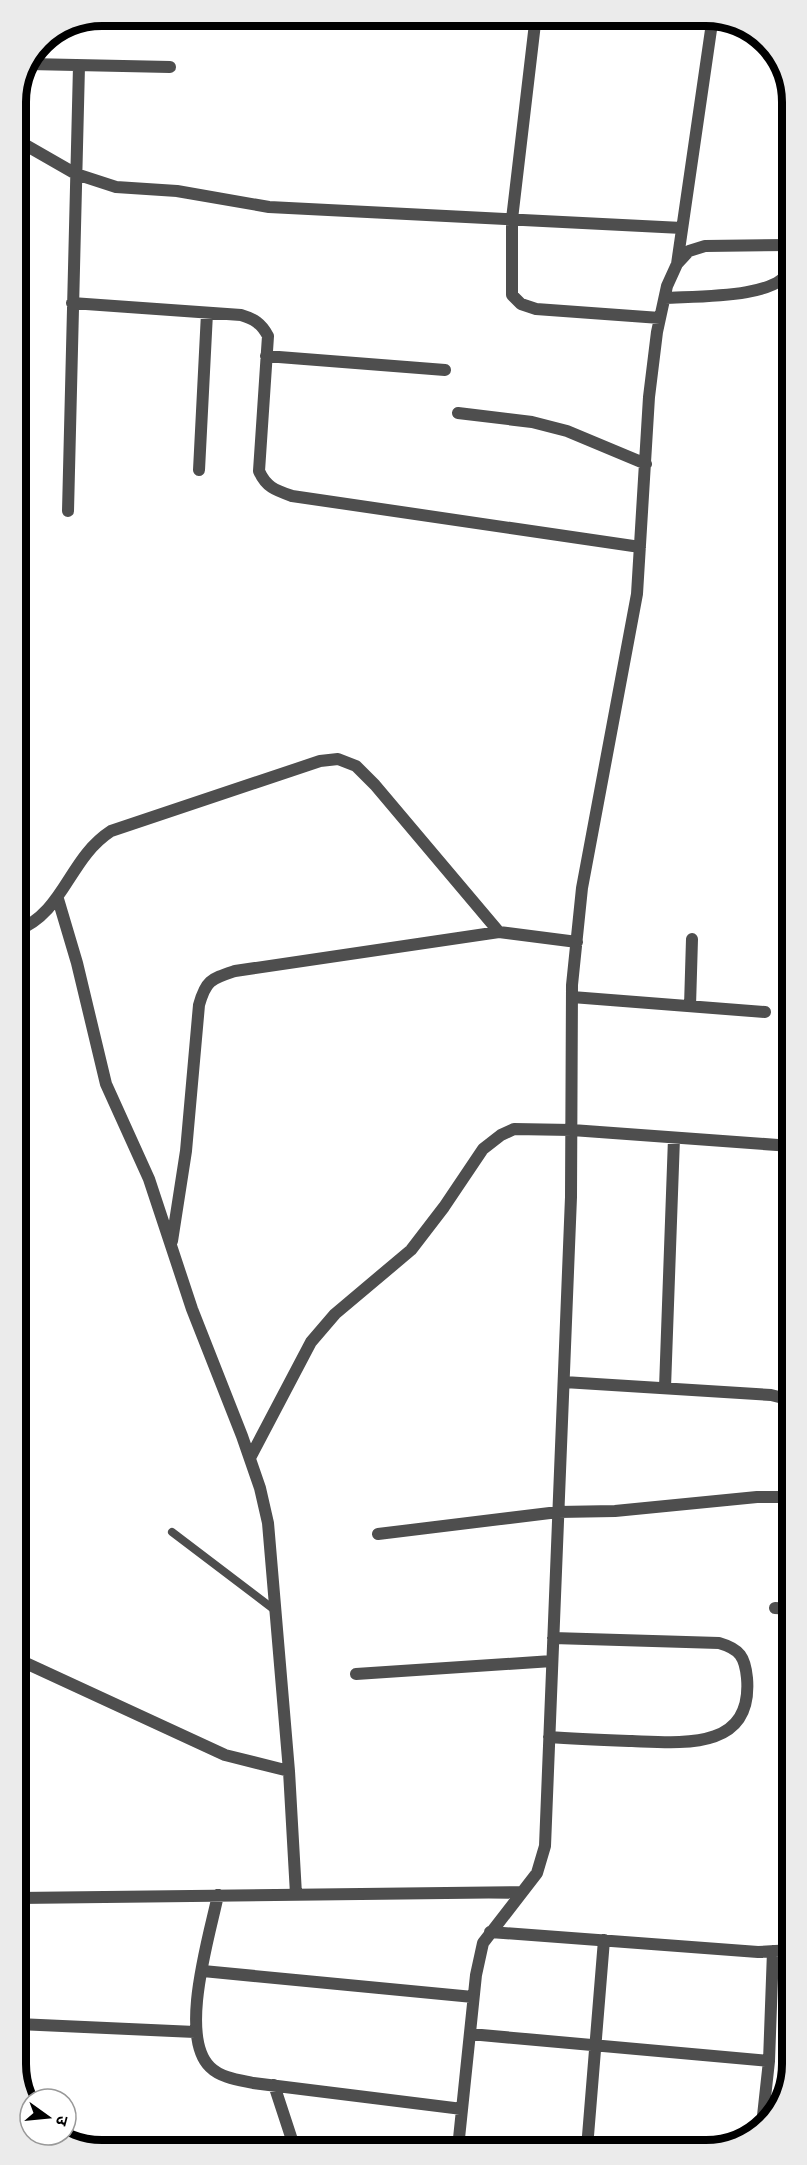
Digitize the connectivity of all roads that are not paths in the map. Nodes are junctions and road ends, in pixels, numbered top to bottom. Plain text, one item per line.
1 (535, 26) edge
2 (712, 26) edge
3 (35, 64) edge
4 (79, 66) junction
5 (170, 67) dead end
6 (26, 145) edge
7 (76, 174) junction
8 (513, 219) junction
9 (682, 228) junction
10 (782, 244) edge
11 (676, 264) junction
12 (782, 280) edge
13 (664, 298) junction
14 (72, 303) junction
15 (207, 313) junction
16 (660, 318) junction
17 (266, 357) junction
18 (445, 370) dead end
19 (458, 413) dead end
20 (646, 464) junction
21 (199, 470) dead end
22 (68, 511) dead end
23 (640, 547) junction
24 (58, 899) junction
25 (26, 925) edge
26 (500, 932) junction
27 (692, 939) dead end
28 (576, 942) junction
29 (572, 997) junction
30 (690, 1006) junction
31 (765, 1012) dead end
32 (572, 1130) junction
33 (674, 1138) junction
34 (782, 1145) edge
35 (172, 1243) junction
36 (564, 1382) junction
37 (665, 1388) junction
38 (782, 1398) edge
39 (250, 1458) junction
40 (782, 1497) edge
41 (558, 1512) junction
42 (172, 1532) dead end
43 (378, 1534) dead end
44 (775, 1608) dead end
45 (782, 1608) edge
46 (276, 1611) junction
47 (553, 1638) junction
48 (552, 1661) junction
49 (26, 1663) edge
50 (356, 1674) dead end
51 (549, 1737) junction
52 (289, 1771) junction
53 (522, 1892) junction
54 (296, 1894) junction
55 (218, 1895) junction
56 (26, 1898) edge
57 (490, 1932) junction
58 (604, 1940) junction
59 (773, 1951) junction
60 (782, 1951) edge
61 (202, 1971) junction
62 (473, 1997) junction
63 (26, 2024) edge
64 (195, 2032) junction
65 (470, 2034) junction
66 (595, 2046) junction
67 (769, 2061) junction
68 (274, 2085) junction
69 (462, 2109) junction
70 (763, 2113) edge
71 (292, 2139) edge
72 (459, 2140) edge
73 (587, 2140) edge

1 - 8 street
2 - 9 street
3 - 4 street
4 - 5 street
4 - 7 street
6 - 7 street
7 - 8 street
7 - 14 street
8 - 9 street
8 - 16 street
9 - 11 street
10 - 11 street
11 - 13 street
12 - 13 street
13 - 16 street
14 - 15 street
14 - 22 street
15 - 17 street
15 - 21 street
16 - 20 street
17 - 18 street
17 - 23 street
19 - 20 street
20 - 23 street
23 - 28 street
24 - 25 street
24 - 26 street
24 - 35 street
26 - 28 street
26 - 35 street
27 - 30 street
28 - 29 street
29 - 30 street
29 - 32 street
30 - 31 street
32 - 33 street
32 - 36 street
32 - 39 street
33 - 34 street
33 - 37 street
35 - 39 street
36 - 37 street
36 - 41 street
37 - 38 street
39 - 46 street
40 - 41 street
41 - 43 street
41 - 47 street
42 - 46 lane
44 - 45 street
46 - 52 street
47 - 48 street
47 - 51 street
48 - 50 street
48 - 51 street
49 - 52 street
51 - 53 street
52 - 54 street
53 - 54 street
53 - 57 street
54 - 55 street
55 - 56 street
55 - 61 street
57 - 58 street
57 - 62 street
58 - 59 street
58 - 66 street
59 - 60 street
59 - 67 street
61 - 62 street
61 - 64 street
62 - 65 street
63 - 64 street
64 - 68 street
65 - 66 street
65 - 69 street
66 - 67 street
66 - 73 street
67 - 70 street
68 - 69 street
68 - 71 street
69 - 72 street

